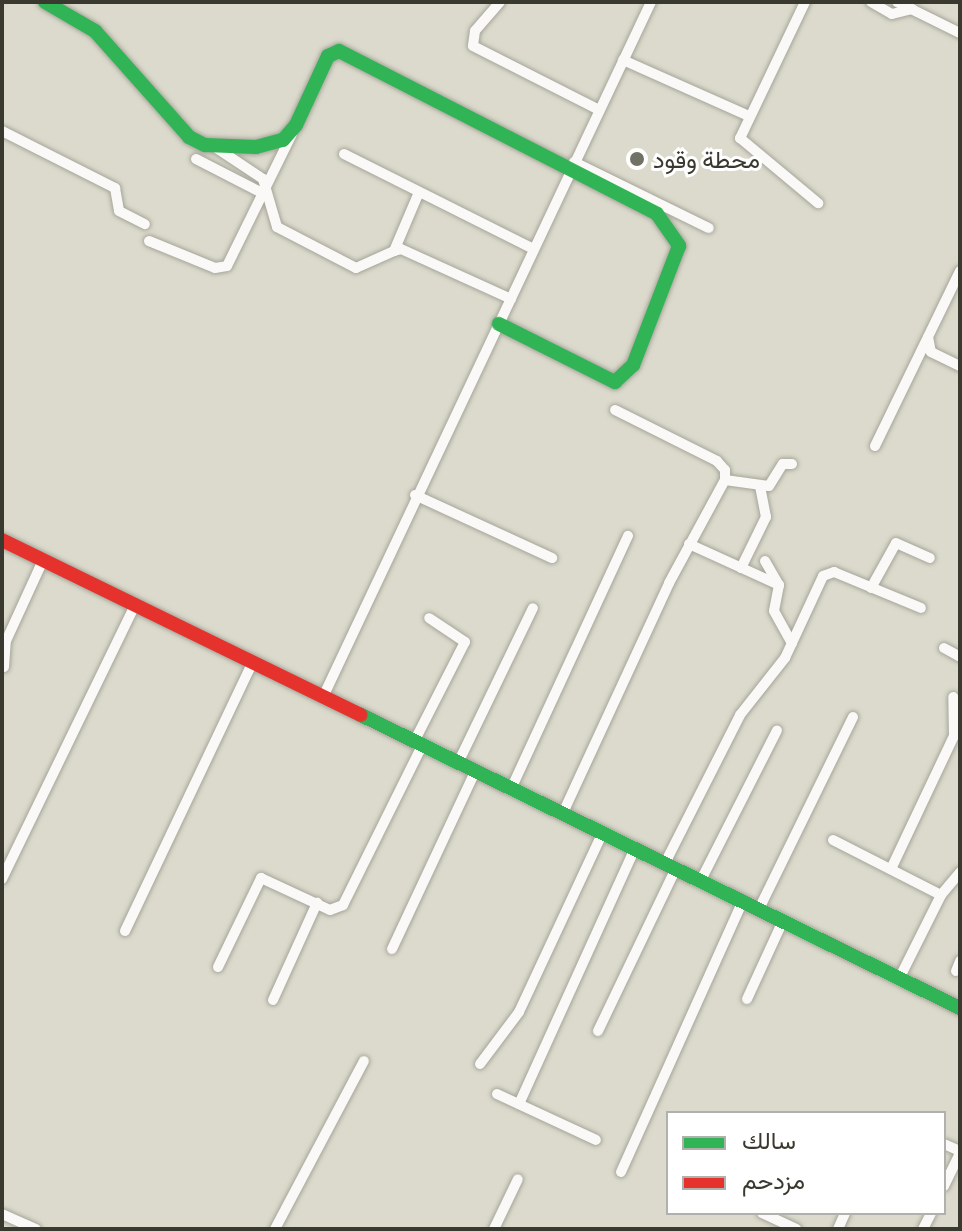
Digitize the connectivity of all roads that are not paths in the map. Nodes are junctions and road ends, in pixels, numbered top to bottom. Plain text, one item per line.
1 (45, 2) edge
2 (500, 2) edge
3 (651, 2) edge
4 (805, 2) edge
5 (871, 2) edge
6 (897, 2) edge
7 (912, 9) junction
8 (960, 33) edge
9 (623, 60) junction
10 (599, 110) junction
11 (749, 116) junction
12 (296, 125) junction
13 (2, 131) edge
14 (215, 147) junction
15 (344, 154) dead end
16 (196, 159) dead end
17 (572, 165) junction
18 (265, 190) junction
19 (419, 192) junction
20 (818, 203) dead end
21 (145, 224) dead end
22 (709, 228) dead end
23 (149, 241) dead end
24 (534, 249) junction
25 (394, 251) junction
26 (960, 271) edge
27 (511, 299) junction
28 (499, 324) junction
29 (928, 337) junction
30 (960, 366) edge
31 (615, 410) dead end
32 (875, 446) dead end
33 (792, 464) dead end
34 (725, 480) junction
35 (760, 486) junction
36 (415, 495) junction
37 (628, 536) dead end
38 (2, 540) edge
39 (689, 544) junction
40 (552, 558) dead end
41 (930, 558) dead end
42 (43, 560) junction
43 (765, 561) dead end
44 (741, 568) junction
45 (779, 585) junction
46 (871, 588) junction
47 (135, 605) junction
48 (533, 608) dead end
49 (921, 608) dead end
50 (429, 618) dead end
51 (792, 643) junction
52 (944, 648) dead end
53 (960, 657) edge
54 (253, 662) junction
55 (4, 667) edge
56 (323, 697) junction
57 (953, 697) dead end
58 (853, 717) dead end
59 (777, 730) dead end
60 (419, 742) junction
61 (458, 763) junction
62 (475, 772) junction
63 (511, 789) junction
64 (562, 815) junction
65 (602, 834) junction
66 (833, 840) dead end
67 (634, 850) junction
68 (669, 867) junction
69 (891, 869) junction
70 (960, 872) edge
71 (2, 879) edge
72 (700, 882) junction
73 (941, 895) junction
74 (317, 903) junction
75 (742, 903) junction
76 (758, 911) junction
77 (782, 923) junction
78 (125, 931) dead end
79 (392, 949) dead end
80 (218, 967) dead end
81 (899, 979) junction
82 (747, 999) dead end
83 (273, 1000) dead end
84 (960, 1008) edge
85 (598, 1031) dead end
86 (364, 1061) dead end
87 (480, 1064) dead end
88 (497, 1094) dead end
89 (519, 1104) junction
90 (596, 1140) dead end
91 (959, 1157) edge
92 (621, 1172) dead end
93 (518, 1179) dead end
94 (946, 1182) edge
95 (2, 1214) edge
96 (766, 1215) edge
97 (36, 1229) edge
98 (275, 1229) edge
99 (494, 1229) edge
100 (796, 1229) edge

1 - 14 street
2 - 10 street
3 - 9 street
4 - 11 street
5 - 7 street
6 - 7 street
7 - 8 street
9 - 10 street
9 - 11 street
10 - 17 street
11 - 20 street
12 - 14 street
12 - 17 street
12 - 18 street
13 - 21 street
14 - 18 street
15 - 19 street
16 - 18 street
17 - 22 street
17 - 24 street
17 - 28 street
18 - 23 street
18 - 25 street
19 - 24 street
19 - 25 street
24 - 27 street
25 - 27 street
26 - 29 street
27 - 28 street
28 - 36 street
29 - 30 street
29 - 32 street
31 - 34 street
33 - 35 street
34 - 35 street
34 - 39 street
35 - 44 street
36 - 40 street
36 - 56 street
37 - 63 street
38 - 42 street
39 - 44 street
39 - 64 street
41 - 46 street
42 - 47 street
42 - 55 street
43 - 45 street
44 - 45 street
45 - 51 street
46 - 49 street
46 - 51 street
47 - 54 street
47 - 71 street
48 - 61 street
50 - 60 street
51 - 68 street
52 - 53 street
54 - 56 street
54 - 78 street
56 - 60 street
57 - 69 street
58 - 76 street
59 - 72 street
60 - 61 street
60 - 74 street
61 - 62 street
62 - 63 street
62 - 79 street
63 - 64 street
64 - 65 street
65 - 67 street
65 - 87 street
66 - 69 street
67 - 68 street
67 - 89 street
68 - 72 street
68 - 85 street
69 - 73 street
70 - 73 street
72 - 75 street
73 - 81 street
74 - 80 street
74 - 83 street
75 - 76 street
75 - 92 street
76 - 77 street
77 - 81 street
77 - 82 street
81 - 84 street
86 - 98 street
88 - 89 street
89 - 90 street
91 - 94 street
93 - 99 street
95 - 97 street
96 - 100 street

